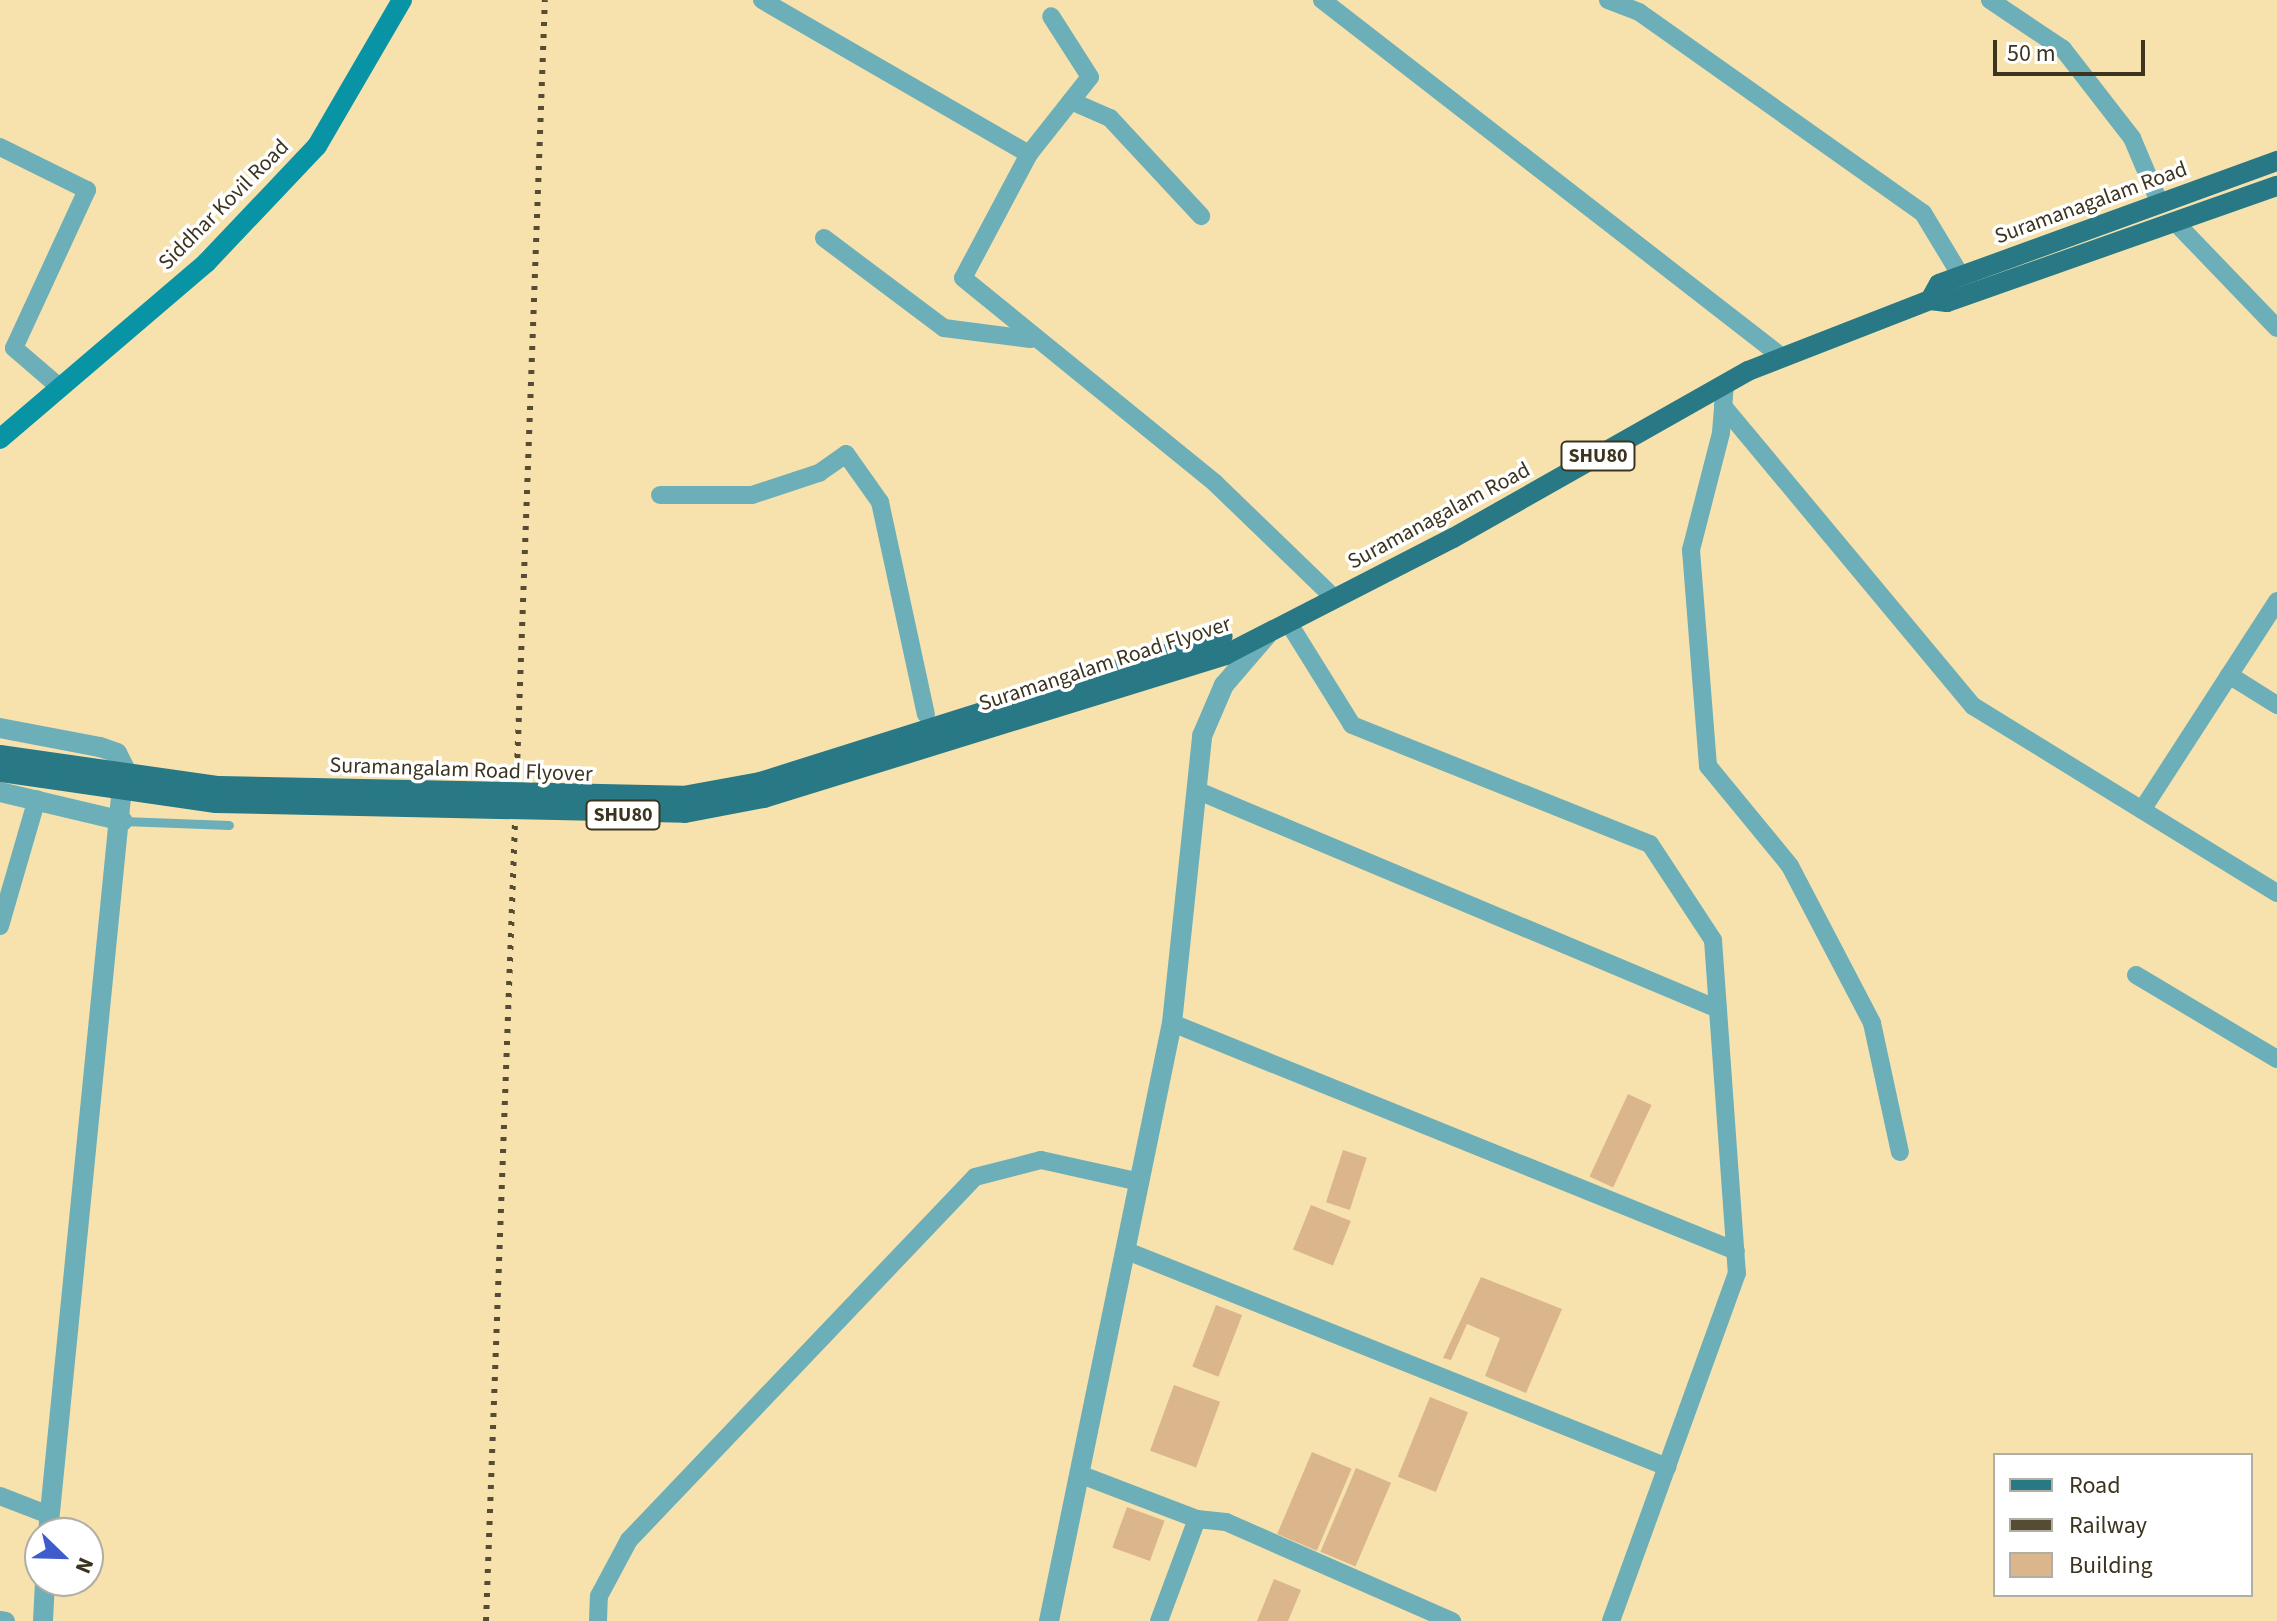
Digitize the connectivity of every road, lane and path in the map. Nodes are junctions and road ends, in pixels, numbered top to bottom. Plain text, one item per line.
1 (402, 0) edge
2 (762, 0) edge
3 (1322, 0) edge
4 (1608, 0) edge
5 (1990, 0) edge
6 (1051, 16) dead end
7 (1071, 101) junction
8 (0, 147) edge
9 (1029, 154) junction
10 (2277, 161) edge
11 (2277, 186) edge
12 (2160, 204) junction
13 (1201, 216) dead end
14 (2175, 222) junction
15 (824, 238) dead end
16 (1961, 276) junction
17 (1930, 300) junction
18 (2277, 328) edge
19 (1030, 339) junction
20 (1782, 357) junction
21 (56, 384) junction
22 (1725, 384) junction
23 (1723, 406) junction
24 (0, 439) edge
25 (660, 495) dead end
26 (1335, 599) junction
27 (2277, 601) edge
28 (1281, 625) junction
29 (1224, 645) junction
30 (2229, 675) junction
31 (2277, 705) edge
32 (926, 714) dead end
33 (4, 733) edge
34 (0, 755) edge
35 (0, 772) edge
36 (1196, 790) junction
37 (0, 792) edge
38 (37, 799) junction
39 (2142, 810) junction
40 (123, 821) junction
41 (229, 825) dead end
42 (2277, 893) edge
43 (0, 926) edge
44 (2136, 975) dead end
45 (1718, 1009) junction
46 (1172, 1023) junction
47 (2277, 1059) edge
48 (1900, 1152) dead end
49 (1140, 1182) junction
50 (1127, 1251) junction
51 (1736, 1251) junction
52 (1667, 1467) junction
53 (1079, 1474) junction
54 (0, 1496) edge
55 (37, 1517) edge
56 (50, 1517) edge
57 (1197, 1519) junction
58 (44, 1597) edge
59 (0, 1620) edge
60 (6, 1621) edge
61 (43, 1621) edge
62 (598, 1621) edge
63 (1049, 1621) edge
64 (1159, 1621) edge
65 (1452, 1621) edge
66 (1611, 1621) edge

1 - 21 main road, Siddhar Kovil Road
2 - 9 street
3 - 20 street
4 - 16 street
5 - 12 street
6 - 7 street
7 - 9 street
7 - 13 street
8 - 21 street
9 - 19 street
10 - 12 main road, Suramanagalam Road / SHU80
11 - 14 main road, Suramanagalam Road / SHU80
12 - 16 main road, Suramanagalam Road / SHU80
14 - 17 main road, Suramanagalam Road / SHU80
14 - 18 street
15 - 19 street
16 - 17 main road, Suramanagalam Road / SHU80
17 - 20 main road, Suramanagalam Road / SHU80
19 - 26 street
20 - 22 main road, Suramanagalam Road / SHU80
21 - 24 main road, Siddhar Kovil Road
22 - 23 street
22 - 26 main road, Suramanagalam Road / SHU80
23 - 39 street
23 - 48 street
25 - 32 street
26 - 28 main road, Suramanagalam Road / SHU80
27 - 30 street
28 - 29 main road, Suramangalam Road Flyover / SHU80
28 - 36 street
28 - 45 street
29 - 34 main road, Suramangalam Road Flyover / SHU80, bridge
29 - 35 main road, Suramangalam Road Flyover / SHU80, bridge
30 - 31 street
30 - 39 street
33 - 40 street
36 - 45 street
36 - 46 street
37 - 38 street
38 - 40 street
38 - 43 street
39 - 42 street
40 - 41 lane
40 - 56 street
44 - 47 street
45 - 51 street
46 - 49 street
46 - 51 street
49 - 50 street
49 - 62 street
50 - 52 street
50 - 53 street
51 - 52 street
52 - 66 street
53 - 57 street
53 - 63 street
54 - 55 street
57 - 64 street
57 - 65 street
58 - 61 street
59 - 60 street

